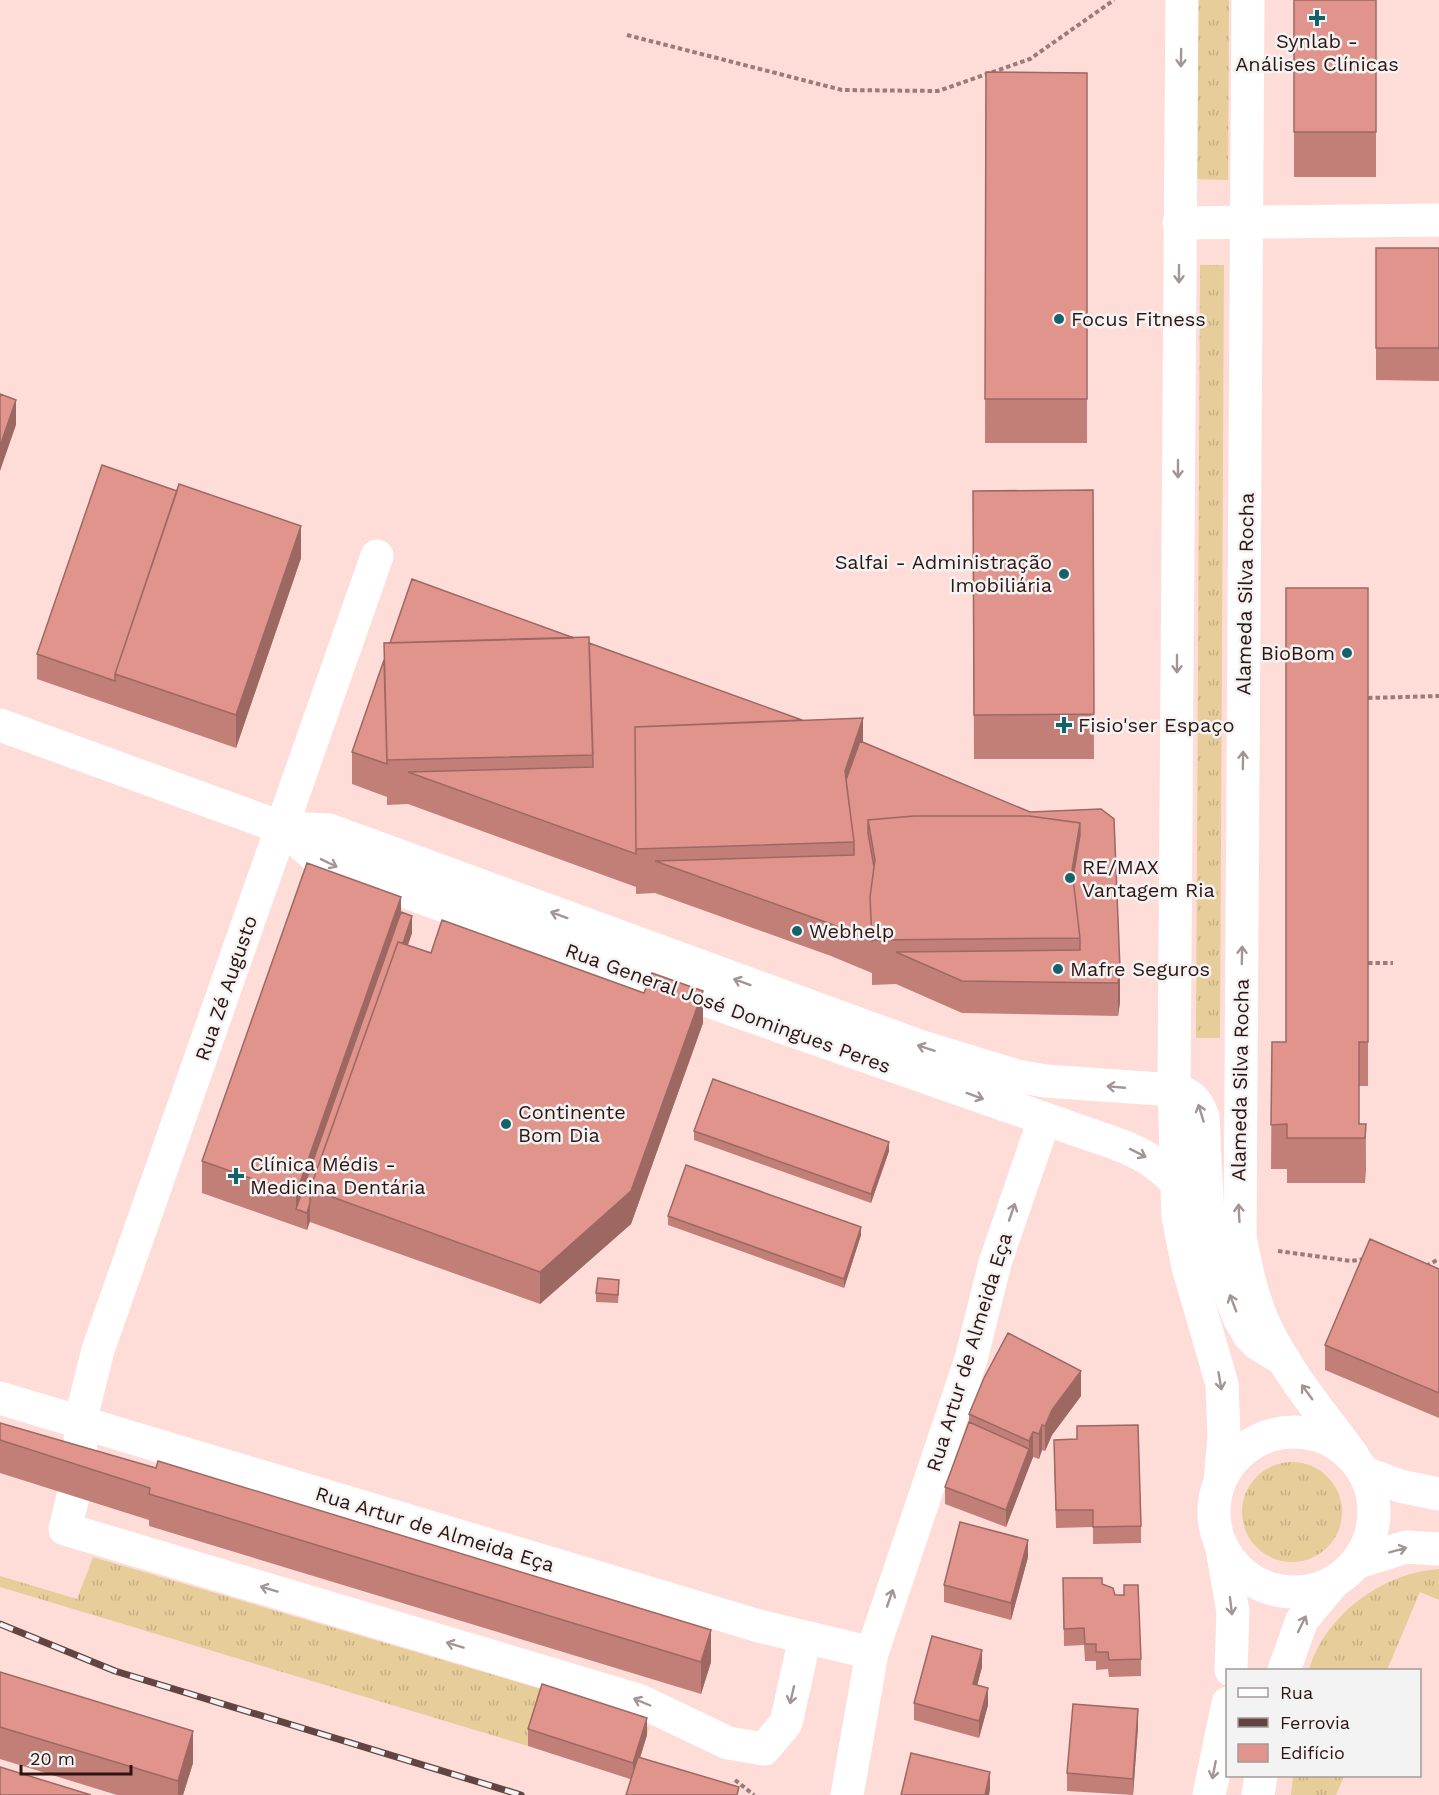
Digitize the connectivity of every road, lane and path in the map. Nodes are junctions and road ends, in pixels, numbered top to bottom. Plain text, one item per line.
1 (1114, 0) edge
2 (1182, 0) edge
3 (1248, 0) edge
4 (627, 35) dead end
5 (1439, 220) edge
6 (1179, 222) junction
7 (1248, 224) junction
8 (377, 556) dead end
9 (1439, 696) edge
10 (1368, 698) edge
11 (0, 725) edge
12 (283, 828) junction
13 (1368, 963) edge
14 (1393, 963) dead end
15 (1174, 1090) junction
16 (1044, 1120) junction
17 (1176, 1182) junction
18 (1268, 1250) dead end
19 (1368, 1258) edge
20 (1439, 1259) edge
21 (1417, 1270) edge
22 (1284, 1360) junction
23 (0, 1398) edge
24 (80, 1422) junction
25 (1359, 1465) junction
26 (1220, 1481) junction
27 (1439, 1494) edge
28 (1222, 1549) junction
29 (1439, 1549) edge
30 (1358, 1562) junction
31 (1332, 1584) junction
32 (805, 1638) junction
33 (872, 1653) junction
34 (1231, 1669) edge
35 (1285, 1669) edge
36 (1226, 1708) edge
37 (1261, 1777) edge
38 (847, 1795) edge
39 (1209, 1795) edge
40 (1258, 1795) edge

1 - 4 path
2 -> 6 street
3 - 7 street, Alameda Silva Rocha
5 - 7 street
6 - 7 street
6 -> 15 street
22 -> 7 street, Alameda Silva Rocha
8 - 12 street, Rua Zé Augusto
9 - 10 path
11 - 12 street, Rua General José Domingues Peres
15 -> 12 street, Rua General José Domingues Peres
12 -> 16 street, Rua General José Domingues Peres
12 - 24 street, Rua Zé Augusto
13 - 14 path
15 - 17 street
22 -> 15 street, Alameda Silva Rocha
16 -> 17 street, Rua General José Domingues Peres
33 -> 16 street, Rua Artur de Almeida Eça
17 -> 26 street
18 - 19 path
20 - 21 path
25 -> 22 street, Alameda Silva Rocha
23 - 24 street, Rua Artur de Almeida Eça
24 - 32 street, Rua Artur de Almeida Eça
32 -> 24 street, Rua Zé Augusto
25 - 26 street
25 - 27 street
25 - 30 street
26 - 28 street
28 - 31 street
28 -> 34 street
30 -> 29 street
30 - 31 street
35 -> 31 street
32 - 33 street, Rua Artur de Almeida Eça
33 - 38 street, Rua Artur de Almeida Eça
36 -> 39 street
37 - 40 street

